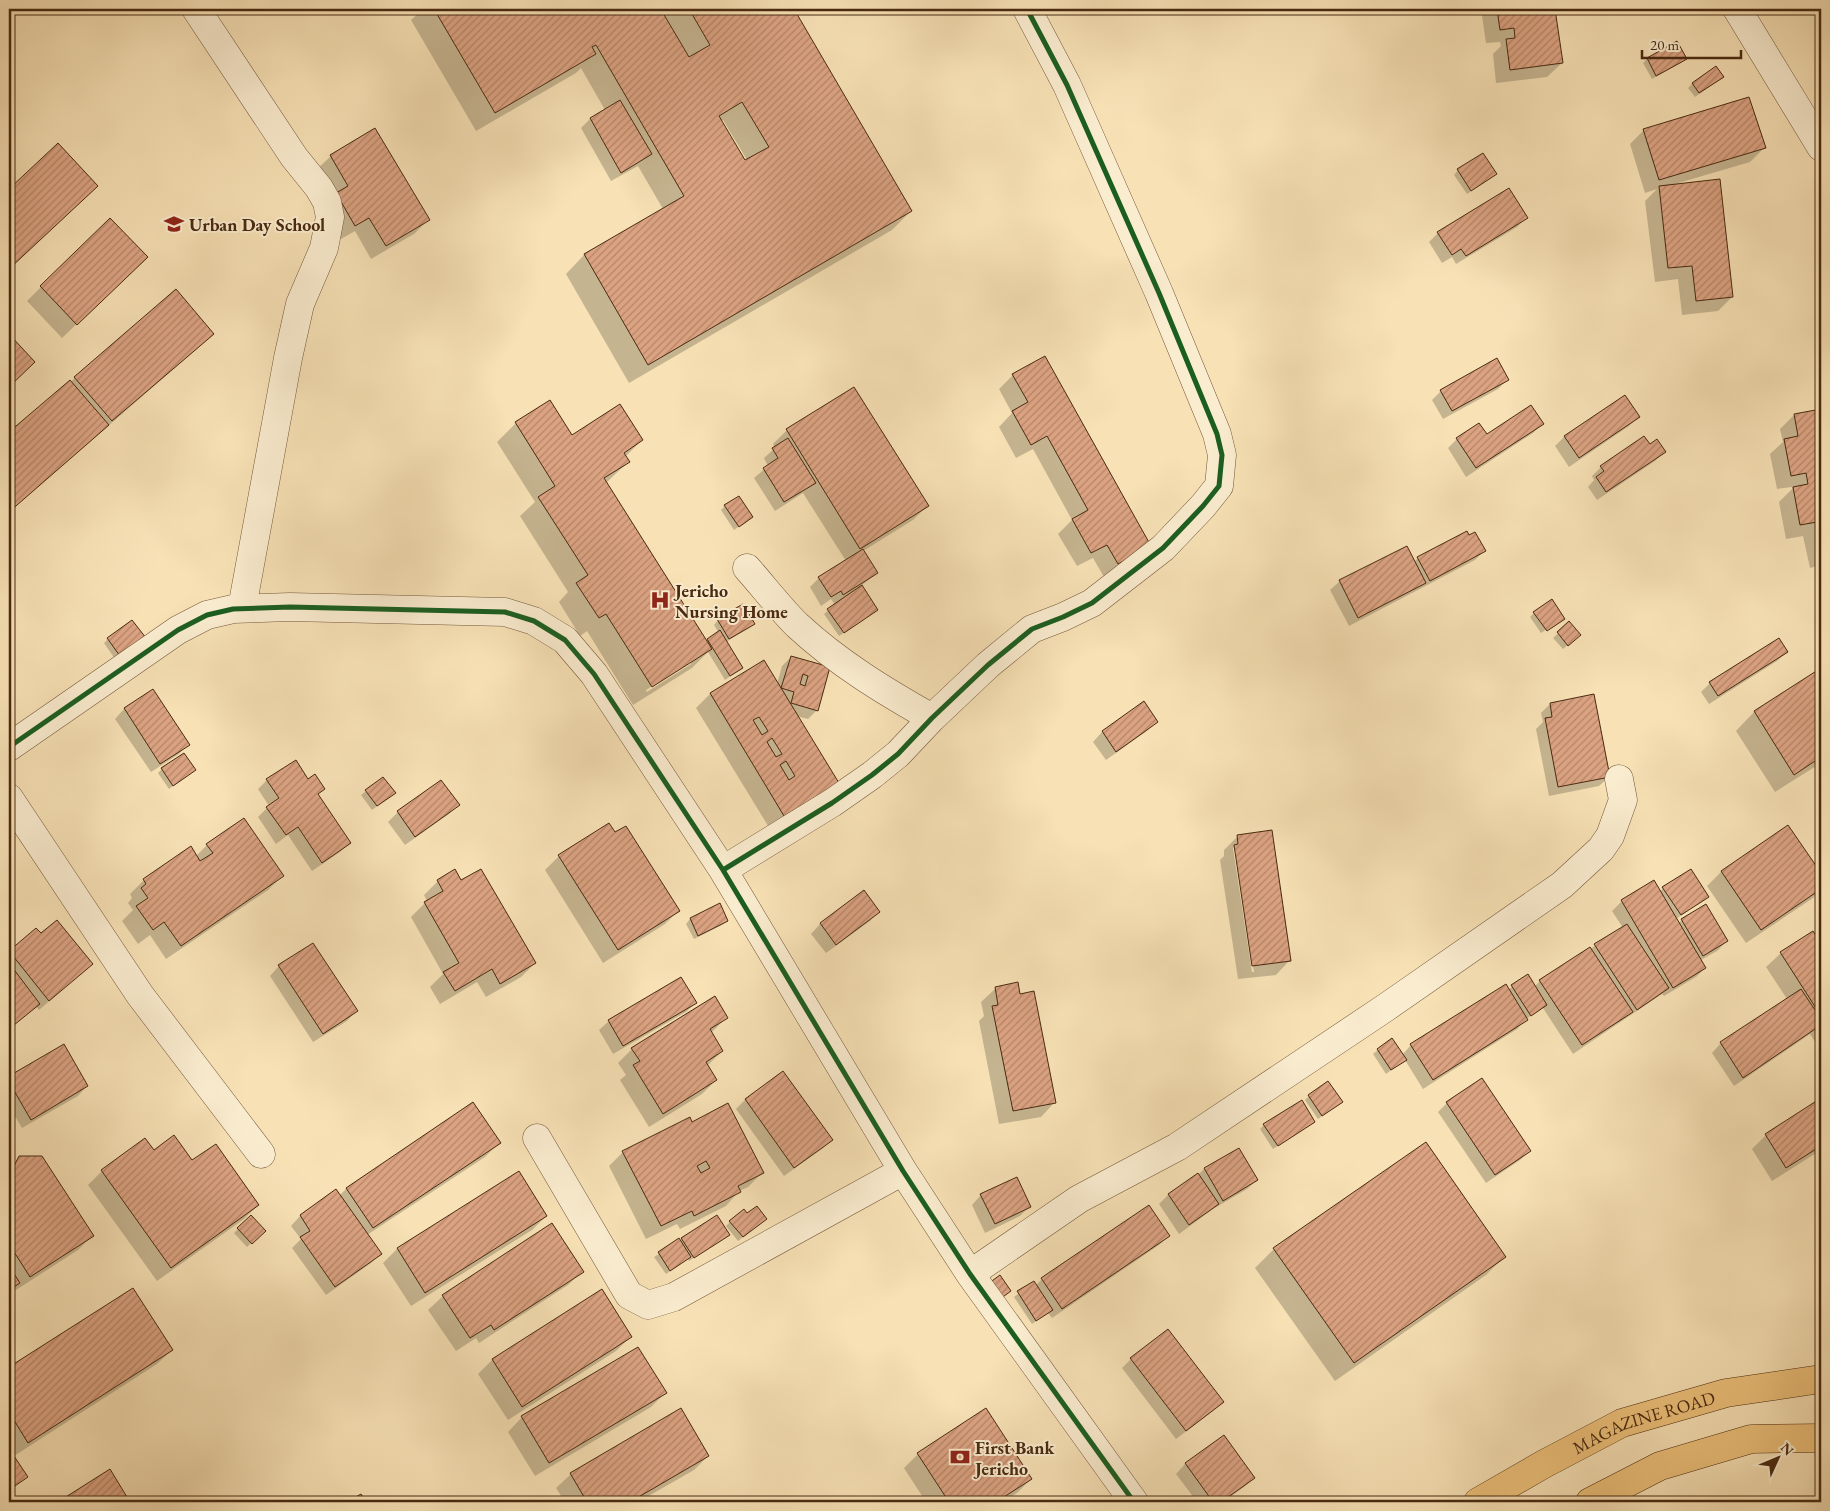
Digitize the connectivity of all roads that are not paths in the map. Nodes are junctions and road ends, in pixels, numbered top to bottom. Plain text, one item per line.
1 (196, 9) edge
2 (1027, 9) edge
3 (1737, 9) edge
4 (1821, 147) edge
5 (747, 568) dead end
6 (242, 608) junction
7 (932, 718) junction
8 (9, 747) edge
9 (1619, 779) dead end
10 (9, 798) edge
11 (722, 870) junction
12 (537, 1138) dead end
13 (261, 1154) dead end
14 (904, 1171) junction
15 (970, 1274) junction
16 (1821, 1379) edge
17 (1821, 1438) edge
18 (1134, 1502) edge
19 (1478, 1502) edge
20 (1590, 1502) edge

1 - 6 street
2 - 7 street
3 - 4 street
5 - 7 street
6 - 8 street
6 - 11 street
7 - 11 street
9 - 15 street
10 - 13 street
11 - 14 street
12 - 14 street
14 - 15 street
15 - 18 street
16 - 19 main road, MAGAZINE ROAD
17 - 20 main road

